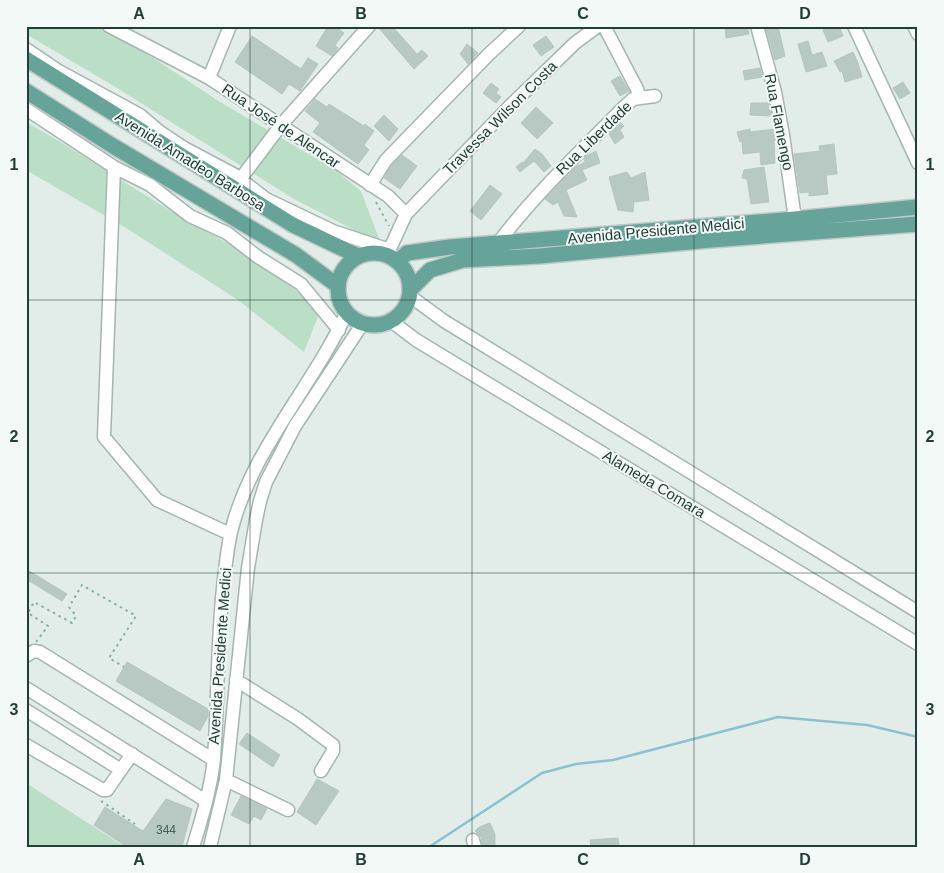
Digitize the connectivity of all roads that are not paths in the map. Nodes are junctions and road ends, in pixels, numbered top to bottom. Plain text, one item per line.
1 (109, 26) edge
2 (230, 26) edge
3 (369, 26) edge
4 (519, 26) edge
5 (598, 26) edge
6 (604, 26) edge
7 (757, 26) edge
8 (854, 26) edge
9 (914, 26) edge
10 (918, 34) edge
11 (26, 49) edge
12 (26, 59) edge
13 (209, 78) junction
14 (26, 91) edge
15 (654, 96) dead end
16 (640, 98) junction
17 (26, 109) edge
18 (281, 125) junction
19 (918, 163) edge
20 (114, 167) junction
21 (237, 184) junction
22 (372, 186) junction
23 (918, 207) edge
24 (406, 214) junction
25 (794, 220) junction
26 (918, 224) edge
27 (498, 243) junction
28 (393, 251) junction
29 (358, 256) junction
30 (338, 286) junction
31 (410, 292) junction
32 (347, 312) junction
33 (391, 321) junction
34 (363, 323) junction
35 (339, 330) junction
36 (230, 534) junction
37 (918, 612) edge
38 (918, 644) edge
39 (26, 656) edge
40 (236, 680) junction
41 (27, 689) edge
42 (26, 710) edge
43 (26, 745) edge
44 (132, 754) junction
45 (214, 760) junction
46 (122, 770) junction
47 (321, 771) dead end
48 (226, 780) junction
49 (206, 801) junction
50 (288, 810) dead end
51 (193, 847) edge
52 (210, 847) edge

1 - 13 street, Rua José de Alencar
2 - 13 street
3 - 18 street
4 - 22 street
5 - 24 street, Travessa Wilson Costa
6 - 16 street, Rua Liberdade
7 - 25 street, Rua Flamengo
8 - 19 street
9 - 10 street
11 - 21 street
12 - 21 main road, Avenida Amadeo Barbosa
13 - 18 street, Rua José de Alencar
14 - 30 main road, Avenida Amadeo Barbosa
15 - 16 street
16 - 27 street, Rua Liberdade
17 - 20 street
18 - 21 street
18 - 22 street, Rua José de Alencar
20 - 35 street
20 - 36 street
21 - 28 street
21 - 29 main road, Avenida Amadeo Barbosa
22 - 24 street, Rua José de Alencar
23 - 25 main road, Avenida Presidente Medici
24 - 28 street
25 - 27 main road, Avenida Presidente Medici
26 - 31 main road, Avenida Presidente Medici
27 - 28 main road, Avenida Presidente Medici
28 - 29 main road
28 - 31 main road
29 - 30 main road
30 - 32 main road
31 - 33 main road
31 - 37 street, Alameda Comara
32 - 34 main road
32 - 35 street, Avenida Presidente Medici
33 - 34 main road
33 - 38 street, Alameda Comara
34 - 40 street, Avenida Presidente Medici
35 - 36 street, Avenida Presidente Medici
36 - 45 street, Avenida Presidente Medici
39 - 45 street
40 - 47 street
40 - 48 street, Avenida Presidente Medici
41 - 44 street
42 - 46 street
43 - 46 street
44 - 46 street
44 - 49 street
45 - 49 street, Avenida Presidente Medici
48 - 50 street
48 - 52 street, Avenida Presidente Medici
49 - 51 street, Avenida Presidente Medici

